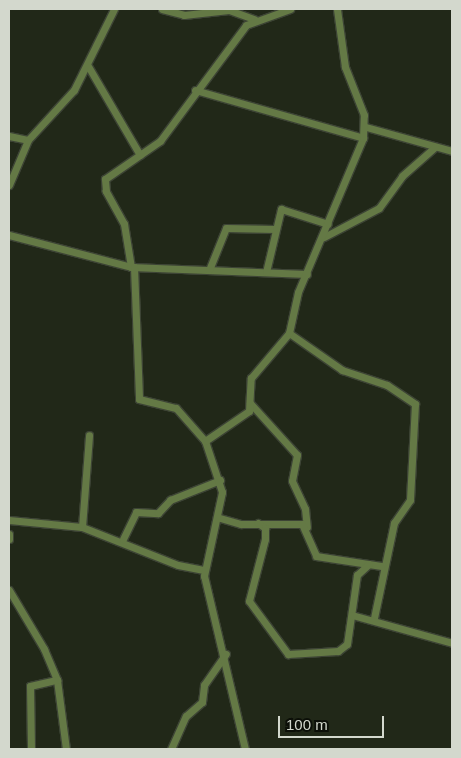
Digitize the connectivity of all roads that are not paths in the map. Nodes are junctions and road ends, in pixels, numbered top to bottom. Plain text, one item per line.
1 (114, 9) edge
2 (162, 9) edge
3 (290, 9) edge
4 (337, 9) edge
5 (267, 12) edge
6 (254, 19) junction
7 (88, 66) junction
8 (196, 90) junction
9 (366, 127) junction
10 (9, 136) edge
11 (363, 138) junction
12 (28, 140) junction
13 (435, 147) junction
14 (452, 151) edge
15 (140, 155) junction
16 (10, 181) edge
17 (328, 224) junction
18 (275, 229) junction
19 (9, 235) edge
20 (324, 237) junction
21 (133, 267) junction
22 (209, 270) junction
23 (266, 272) junction
24 (307, 274) junction
25 (289, 332) junction
26 (250, 403) junction
27 (90, 435) dead end
28 (205, 441) junction
29 (220, 480) junction
30 (220, 518) junction
31 (9, 520) edge
32 (258, 523) junction
33 (82, 527) junction
34 (307, 527) junction
35 (9, 534) edge
36 (9, 539) edge
37 (123, 540) junction
38 (369, 564) junction
39 (381, 566) junction
40 (204, 570) junction
41 (9, 590) edge
42 (352, 615) junction
43 (374, 618) junction
44 (452, 643) edge
45 (226, 654) junction
46 (57, 680) junction
47 (31, 749) edge
48 (66, 749) edge
49 (172, 749) edge
50 (245, 749) edge

1 - 7 street
2 - 6 street
3 - 5 street
4 - 9 street
5 - 6 street
6 - 8 street
7 - 12 street
7 - 15 street
8 - 11 street
8 - 15 street
9 - 11 street
9 - 13 street
10 - 12 street
11 - 17 street
12 - 16 street
13 - 14 street
13 - 20 street
15 - 21 street
17 - 18 street
17 - 20 street
18 - 22 street
18 - 23 street
19 - 21 street
20 - 24 street
21 - 22 street
21 - 28 street
22 - 23 street
23 - 24 street
24 - 25 street
25 - 26 street
25 - 39 street
26 - 28 street
26 - 34 street
27 - 33 street
28 - 29 street
29 - 30 street
29 - 37 street
30 - 32 street
30 - 40 street
31 - 33 street
32 - 34 street
32 - 42 street
33 - 37 street
34 - 38 street
35 - 36 street
37 - 40 street
38 - 39 street
38 - 42 street
39 - 43 street
40 - 45 street
41 - 46 street
42 - 43 street
43 - 44 street
45 - 49 street
45 - 50 street
46 - 47 street
46 - 48 street

